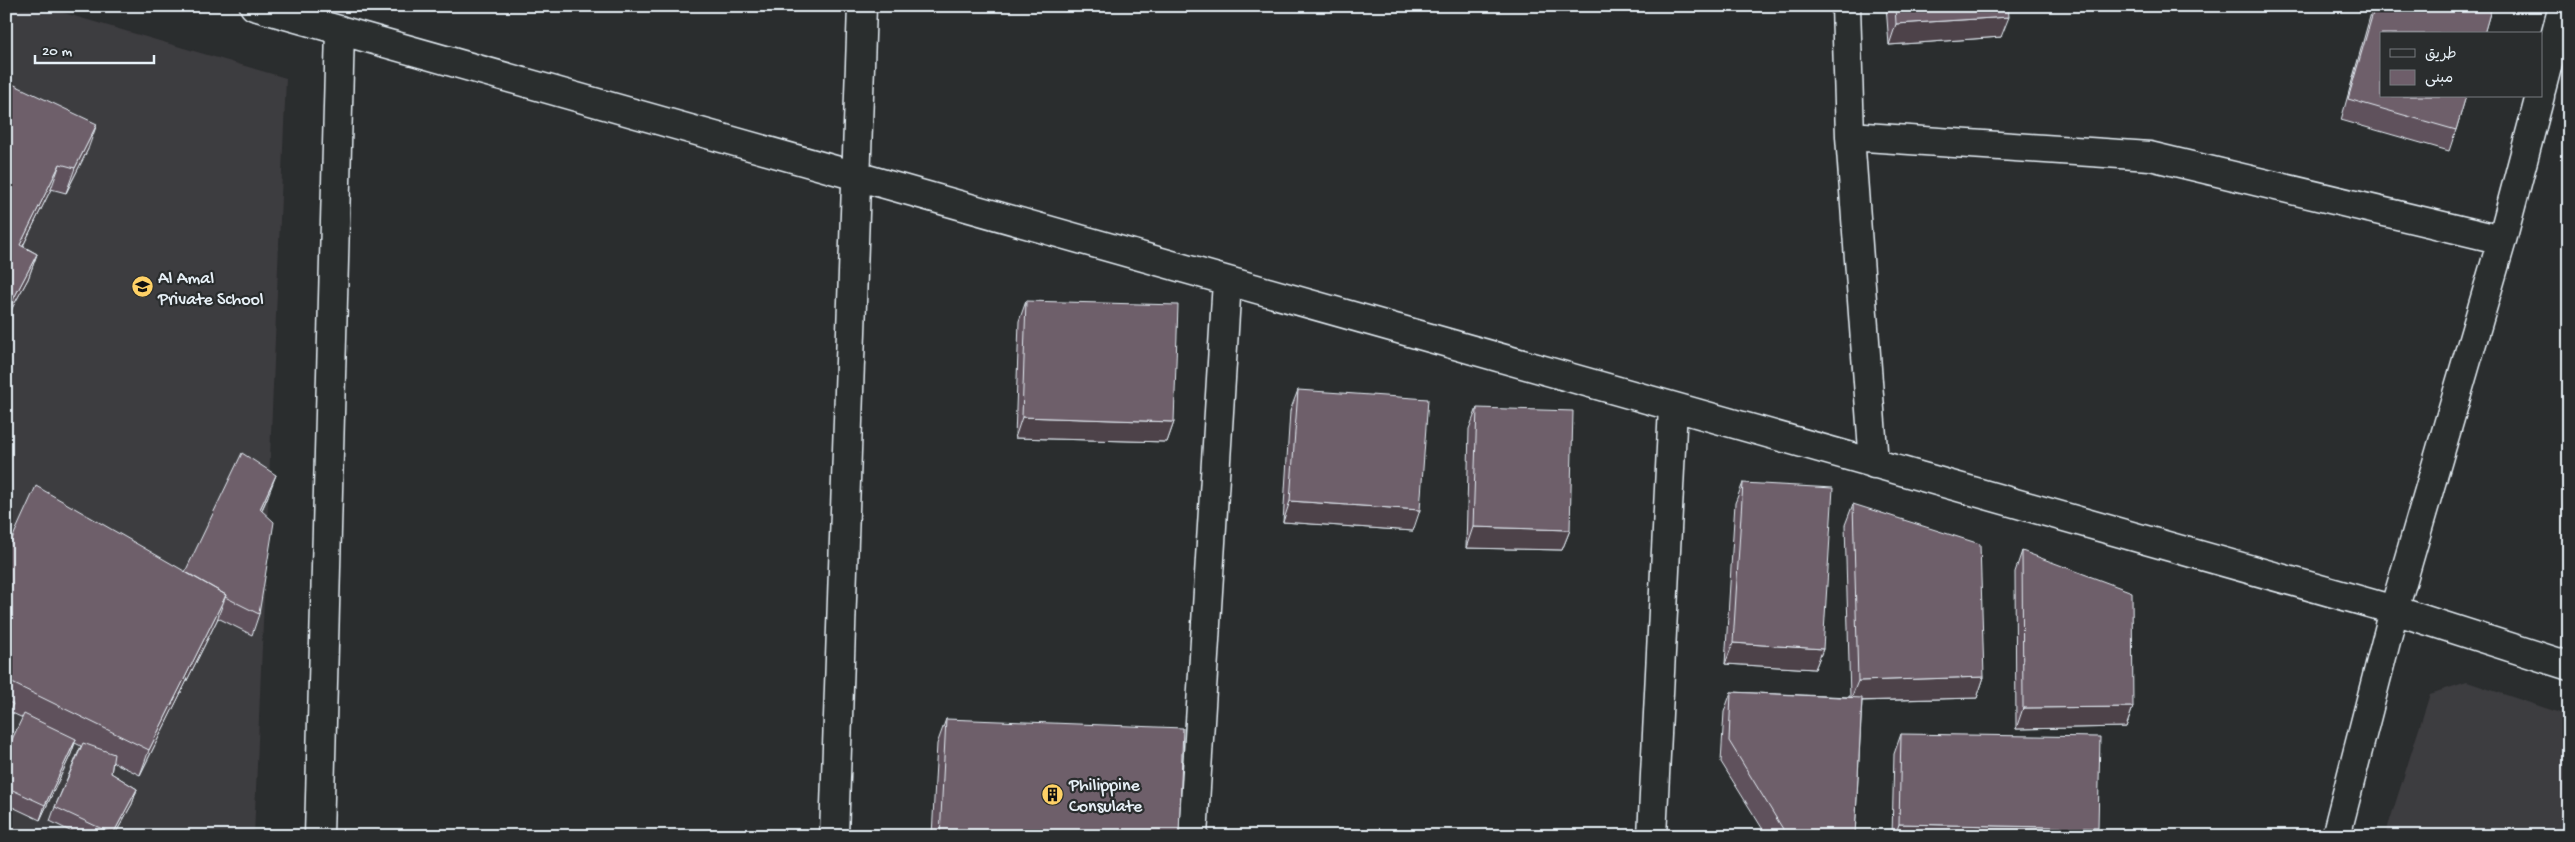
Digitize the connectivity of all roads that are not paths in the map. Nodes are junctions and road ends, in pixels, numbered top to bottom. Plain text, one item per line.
1 (254, 6) edge
2 (862, 6) edge
3 (1846, 6) edge
4 (2563, 6) edge
5 (340, 30) junction
6 (2542, 86) edge
7 (2539, 98) edge
8 (1850, 136) junction
9 (856, 176) junction
10 (2502, 240) junction
11 (1227, 281) junction
12 (1673, 407) junction
13 (1874, 464) junction
14 (2394, 610) junction
15 (2569, 666) edge
16 (319, 836) edge
17 (834, 836) edge
18 (1193, 836) edge
19 (1652, 836) edge
20 (2336, 836) edge

1 - 5 street
2 - 9 street
3 - 8 street
4 - 6 street
5 - 9 street
5 - 16 street
7 - 10 street
8 - 10 street
8 - 13 street
9 - 11 street
9 - 17 street
10 - 14 street
11 - 12 street
11 - 18 street
12 - 13 street
12 - 19 street
13 - 14 street
14 - 15 street
14 - 20 street

